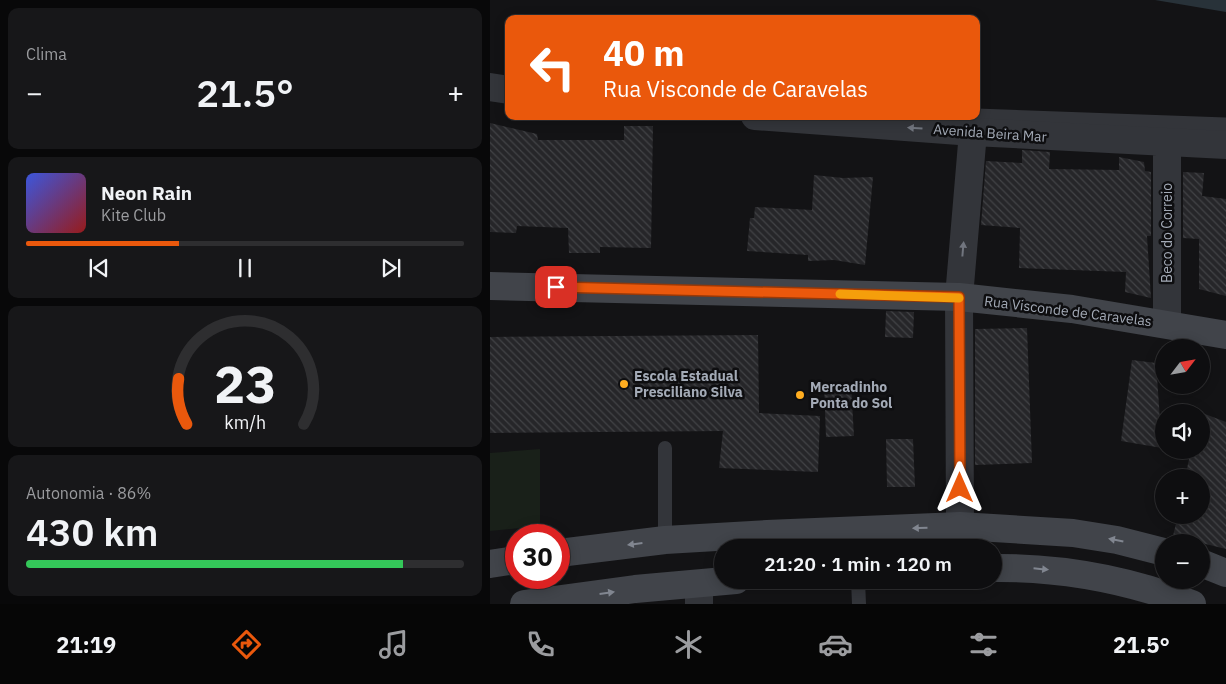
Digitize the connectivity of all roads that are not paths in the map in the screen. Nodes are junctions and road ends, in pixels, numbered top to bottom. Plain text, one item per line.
1 (490, 78) edge
2 (505, 80) edge
3 (490, 87) edge
4 (505, 89) edge
5 (980, 117) edge
6 (810, 120) edge
7 (1226, 128) edge
8 (973, 132) junction
9 (1167, 143) junction
10 (1226, 145) edge
11 (490, 286) edge
12 (959, 297) junction
13 (1167, 324) junction
14 (1226, 335) edge
15 (665, 448) dead end
16 (960, 526) junction
17 (665, 540) junction
18 (1155, 550) edge
19 (570, 552) edge
20 (505, 562) edge
21 (490, 564) edge
22 (1210, 567) edge
23 (1002, 568) edge
24 (1226, 573) edge
25 (714, 588) edge
26 (858, 589) edge
27 (699, 594) edge
28 (524, 604) edge
29 (859, 604) edge
30 (1192, 604) edge

1 - 2 street
3 - 4 street
5 - 7 street
8 -> 6 street, Avenida Beira Mar
8 - 9 street, Avenida Beira Mar
12 -> 8 street
9 - 10 street, Avenida Beira Mar
9 - 13 street, Beco do Correio
11 - 12 main road, Rua Visconde de Caravelas
12 - 13 main road, Rua Visconde de Caravelas
12 - 16 street
13 - 14 main road, Rua Visconde de Caravelas
15 - 17 lane
16 -> 17 main road
18 -> 16 main road
17 -> 19 main road
20 - 21 main road
22 - 24 main road
23 -> 30 main road
25 - 27 main road
26 - 29 lane
28 -> 27 main road

